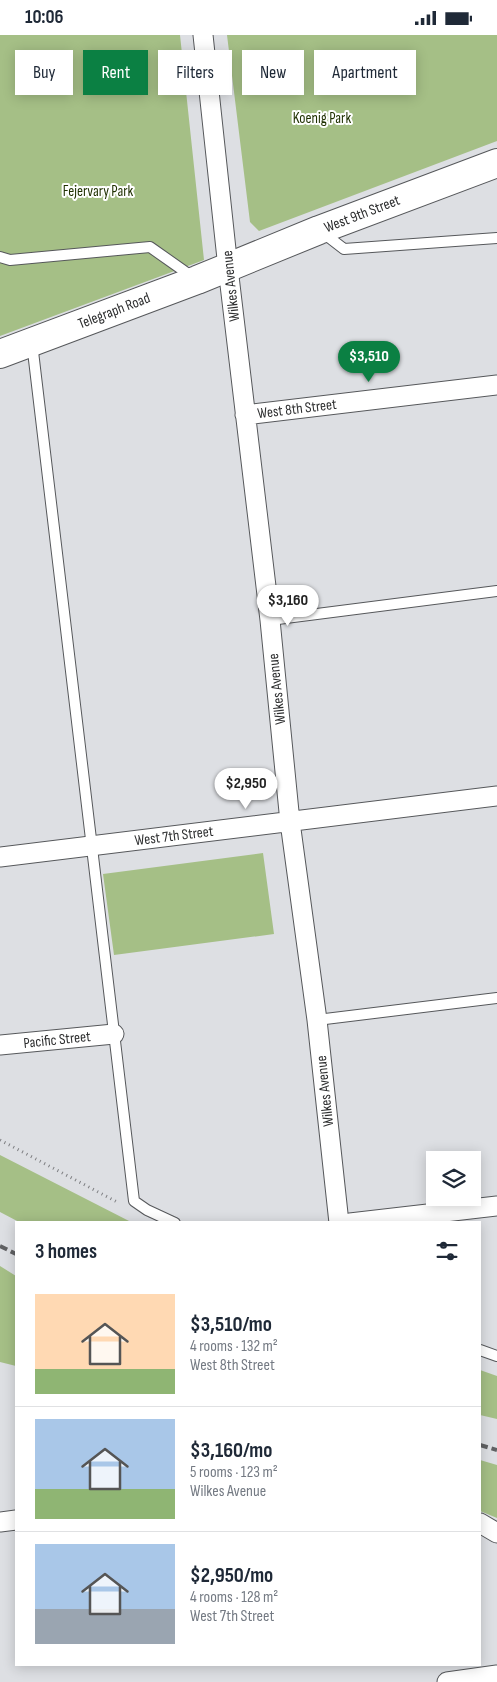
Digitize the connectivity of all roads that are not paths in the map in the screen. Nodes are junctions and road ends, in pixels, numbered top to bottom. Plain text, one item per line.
1 (203, 35) edge
2 (497, 163) edge
3 (319, 230) junction
4 (497, 238) edge
5 (0, 257) edge
6 (228, 268) junction
7 (197, 280) junction
8 (32, 342) junction
9 (0, 354) edge
10 (497, 385) edge
11 (245, 415) junction
12 (497, 591) edge
13 (270, 620) junction
14 (497, 797) edge
15 (290, 821) junction
16 (92, 845) junction
17 (0, 857) edge
18 (497, 998) edge
19 (317, 1020) junction
20 (114, 1034) junction
21 (0, 1045) edge
22 (497, 1206) edge
23 (171, 1221) edge
24 (339, 1221) edge
25 (367, 1221) edge
26 (481, 1350) edge
27 (497, 1356) edge
28 (15, 1520) edge
29 (0, 1522) edge
30 (481, 1524) edge
31 (497, 1533) edge
32 (497, 1675) edge
33 (447, 1682) edge

1 - 6 street, Wilkes Avenue
2 - 3 street, West 9th Street
3 - 4 lane
3 - 6 street, West 9th Street
5 - 7 lane
6 - 7 street, Telegraph Road
6 - 11 street, Wilkes Avenue
7 - 8 street, Telegraph Road
8 - 9 street, Telegraph Road
8 - 16 lane
10 - 11 street, West 8th Street
11 - 13 street, Wilkes Avenue
12 - 13 lane
13 - 15 street, Wilkes Avenue
14 - 15 street, West 7th Street
15 - 16 street, West 7th Street
15 - 19 street, Wilkes Avenue
16 - 17 street, West 7th Street
16 - 20 lane
18 - 19 lane
19 - 24 street, Wilkes Avenue
20 - 21 street, Pacific Street
20 - 23 lane
22 - 25 street
26 - 27 lane
28 - 29 street
30 - 31 street
32 - 33 street

